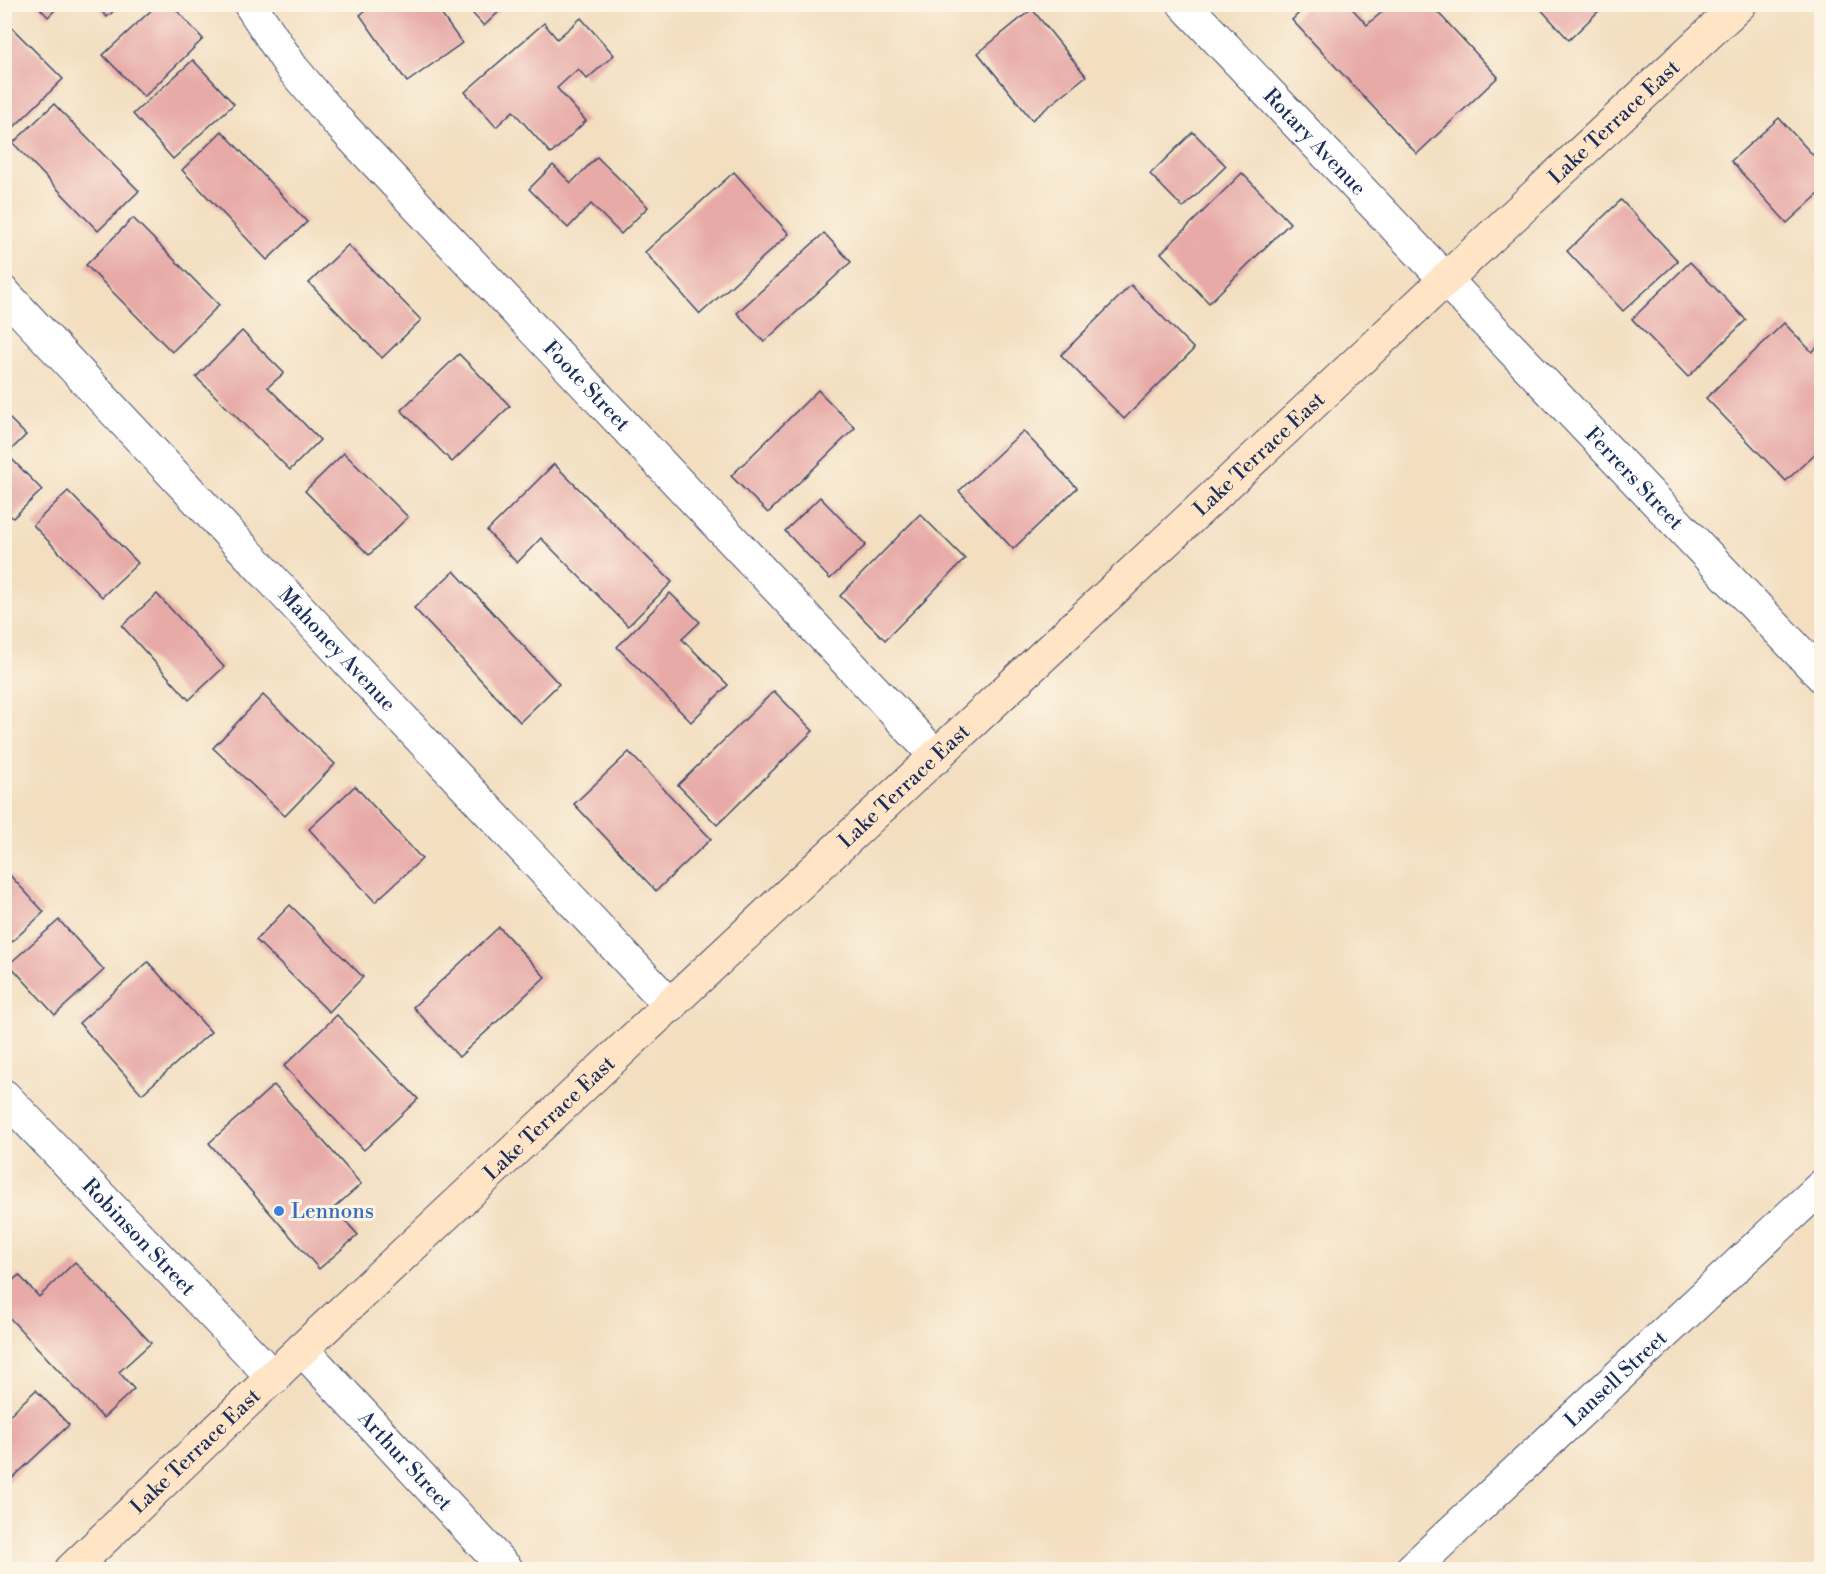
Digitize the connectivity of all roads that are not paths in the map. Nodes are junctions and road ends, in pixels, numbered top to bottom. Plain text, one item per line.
1 (250, 4) edge
2 (1184, 4) edge
3 (1740, 4) edge
4 (1448, 280) junction
5 (4, 293) edge
6 (1821, 676) edge
7 (937, 756) junction
8 (670, 1006) junction
9 (4, 1096) edge
10 (1821, 1186) edge
11 (302, 1350) junction
12 (274, 1378) junction
13 (71, 1569) edge
14 (507, 1569) edge
15 (1411, 1569) edge

1 - 7 street, Foote Street
2 - 4 street, Rotary Avenue
3 - 4 street, Lake Terrace East
4 - 6 street, Ferrers Street
4 - 7 street, Lake Terrace East
5 - 8 street, Mahoney Avenue
7 - 8 street, Lake Terrace East
8 - 11 street, Lake Terrace East
9 - 12 street, Robinson Street
10 - 15 street, Lansell Street
11 - 12 street, Lake Terrace East
11 - 14 street, Arthur Street
12 - 13 street, Lake Terrace East

